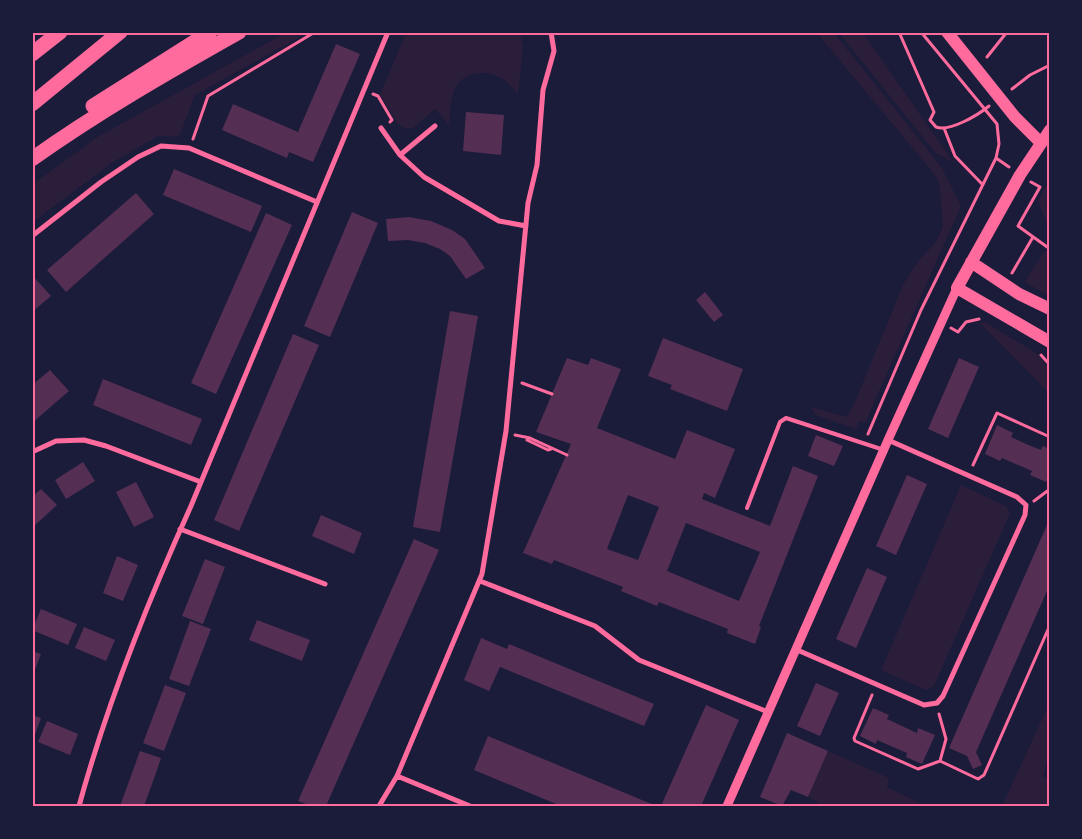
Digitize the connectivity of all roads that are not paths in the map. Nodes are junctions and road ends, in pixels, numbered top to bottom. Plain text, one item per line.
1 (49, 32) edge
2 (60, 32) edge
3 (120, 32) edge
4 (210, 32) edge
5 (239, 32) edge
6 (388, 32) edge
7 (550, 32) edge
8 (947, 32) edge
9 (32, 49) edge
10 (32, 54) edge
11 (32, 104) edge
12 (435, 126) dead end
13 (381, 128) road end
14 (1050, 130) edge
15 (1040, 142) junction
16 (32, 147) edge
17 (400, 155) junction
18 (32, 160) edge
19 (317, 202) junction
20 (526, 226) junction
21 (32, 236) edge
22 (971, 262) junction
23 (957, 288) junction
24 (1050, 309) edge
25 (1050, 342) edge
26 (888, 440) junction
27 (884, 450) junction
28 (32, 452) edge
29 (201, 482) junction
30 (747, 508) dead end
31 (180, 528) junction
32 (480, 581) junction
33 (325, 584) dead end
34 (795, 649) junction
35 (768, 712) junction
36 (397, 776) junction
37 (79, 806) edge
38 (379, 806) edge
39 (470, 806) edge
40 (727, 806) edge

1 - 9 highway
2 - 10 highway
3 - 11 highway
4 - 16 highway
5 - 18 highway
6 - 19 street
7 - 20 street
8 - 15 main road
12 - 17 street
13 - 17 street
14 - 15 main road
15 - 22 main road
17 - 20 street
19 - 21 street
19 - 29 street
20 - 32 street
22 - 23 main road
22 - 24 main road
23 - 25 main road
23 - 26 street
26 - 27 street
26 - 34 street
27 - 30 lane
27 - 34 street
28 - 29 street
29 - 31 street
31 - 33 street
31 - 37 street
32 - 35 street
32 - 36 street
34 - 35 street
35 - 40 street
36 - 38 street
36 - 39 street

